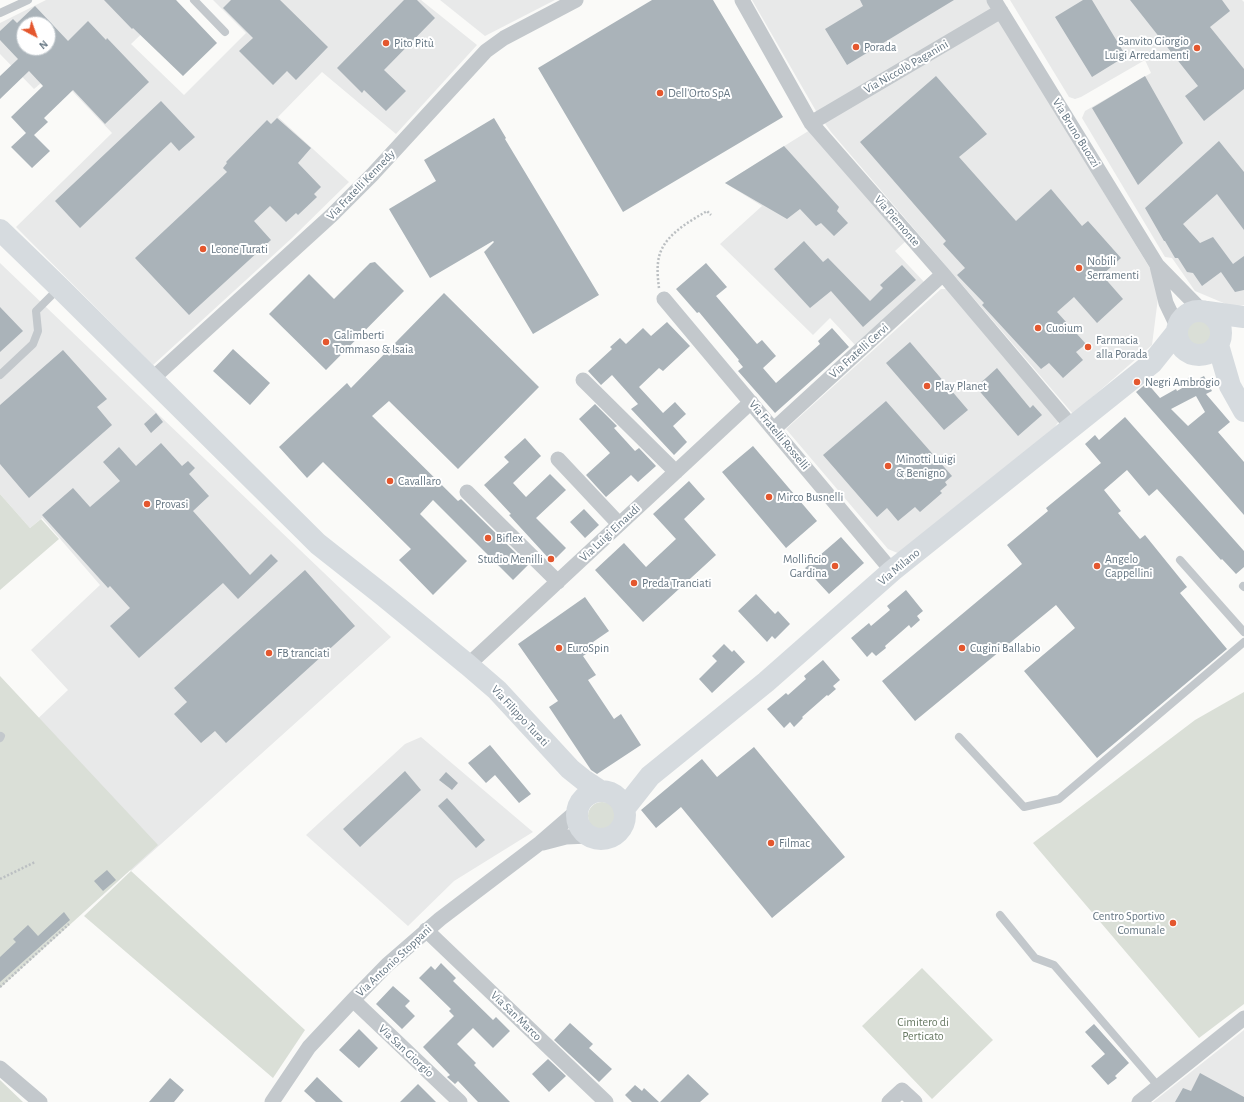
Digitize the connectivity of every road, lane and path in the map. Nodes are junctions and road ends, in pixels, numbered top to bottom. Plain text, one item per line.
1 (28, 0) edge
2 (194, 0) edge
3 (576, 0) edge
4 (742, 0) edge
5 (998, 5) edge
6 (0, 13) edge
7 (225, 32) dead end
8 (811, 123) junction
9 (712, 215) dead end
10 (0, 230) edge
11 (1157, 266) junction
12 (943, 274) junction
13 (60, 288) junction
14 (664, 299) joint
15 (1205, 312) junction
16 (1244, 317) edge
17 (1244, 326) edge
18 (1177, 329) junction
19 (1219, 342) junction
20 (1194, 355) junction
21 (1152, 363) junction
22 (0, 375) edge
23 (151, 380) junction
24 (583, 380) dead end
25 (1230, 386) junction
26 (751, 402) junction
27 (1244, 411) edge
28 (1073, 428) junction
29 (774, 429) junction
30 (558, 459) dead end
31 (676, 472) junction
32 (467, 492) dead end
33 (619, 524) junction
34 (1180, 560) dead end
35 (892, 571) junction
36 (558, 582) junction
37 (1244, 632) edge
38 (1244, 642) edge
39 (468, 664) junction
40 (959, 737) dead end
41 (570, 769) junction
42 (650, 776) junction
43 (604, 792) junction
44 (578, 808) junction
45 (624, 809) junction
46 (589, 836) junction
47 (540, 844) junction
48 (34, 862) dead end
49 (0, 879) edge
50 (1000, 915) dead end
51 (69, 924) dead end
52 (426, 930) junction
53 (0, 987) edge
54 (353, 1000) junction
55 (1244, 1018) edge
56 (0, 1068) edge
57 (1158, 1086) junction
58 (40, 1102) edge
59 (272, 1102) edge
60 (460, 1102) edge
61 (606, 1102) edge
62 (889, 1102) edge
63 (915, 1102) edge
64 (1138, 1102) edge

1 - 6 lane
2 - 7 lane
3 - 23 street, Via Fratelli Kennedy
4 - 8 street, Via Piemonte
5 - 8 street, Via Niccolò Paganini
5 - 11 street, Via Bruno Buozzi
8 - 12 street, Via Piemonte
9 - 14 path
10 - 13 street, Via Filippo Turati
11 - 15 street, Via Bruno Buozzi
11 - 18 street, Via Bruno Buozzi
12 - 28 street, Via Piemonte
12 - 29 street, Via Fratelli Cervi
13 - 22 lane
13 - 23 street, Via Filippo Turati
14 - 26 street, Via Fratelli Rosselli
15 - 16 street
15 - 18 street
15 - 19 street
17 - 19 street
18 - 20 street
18 - 21 street, Via Milano
19 - 20 street
19 - 25 street
20 - 21 street, Via Milano
20 - 25 street
21 - 28 street, Via Milano
23 - 39 street, Via Filippo Turati
24 - 31 street
25 - 27 street
26 - 29 street, Via Fratelli Rosselli
26 - 31 street, Via Luigi Einaudi
28 - 35 street, Via Milano
29 - 35 street, Via Fratelli Rosselli
30 - 33 street
31 - 33 street, Via Luigi Einaudi
32 - 36 street
33 - 36 street, Via Luigi Einaudi
34 - 37 lane
35 - 42 street, Via Milano
36 - 39 street, Via Luigi Einaudi
38 - 40 lane
39 - 41 street, Via Filippo Turati
41 - 43 street, Via Filippo Turati
41 - 44 street, Via Filippo Turati
42 - 43 street, Via Milano
42 - 45 street, Via Milano
43 - 44 street
43 - 45 street
44 - 46 street
44 - 47 street, Via Antonio Stoppani
45 - 46 street
46 - 47 street, Via Antonio Stoppani
47 - 52 street, Via Antonio Stoppani
48 - 49 path
50 - 57 lane
51 - 53 path
52 - 54 street, Via Antonio Stoppani
52 - 61 street, Via San Marco
54 - 59 street, Via Antonio Stoppani
54 - 60 street, Via San Giorgio
55 - 57 street
56 - 58 street
57 - 64 street
62 - 63 street

